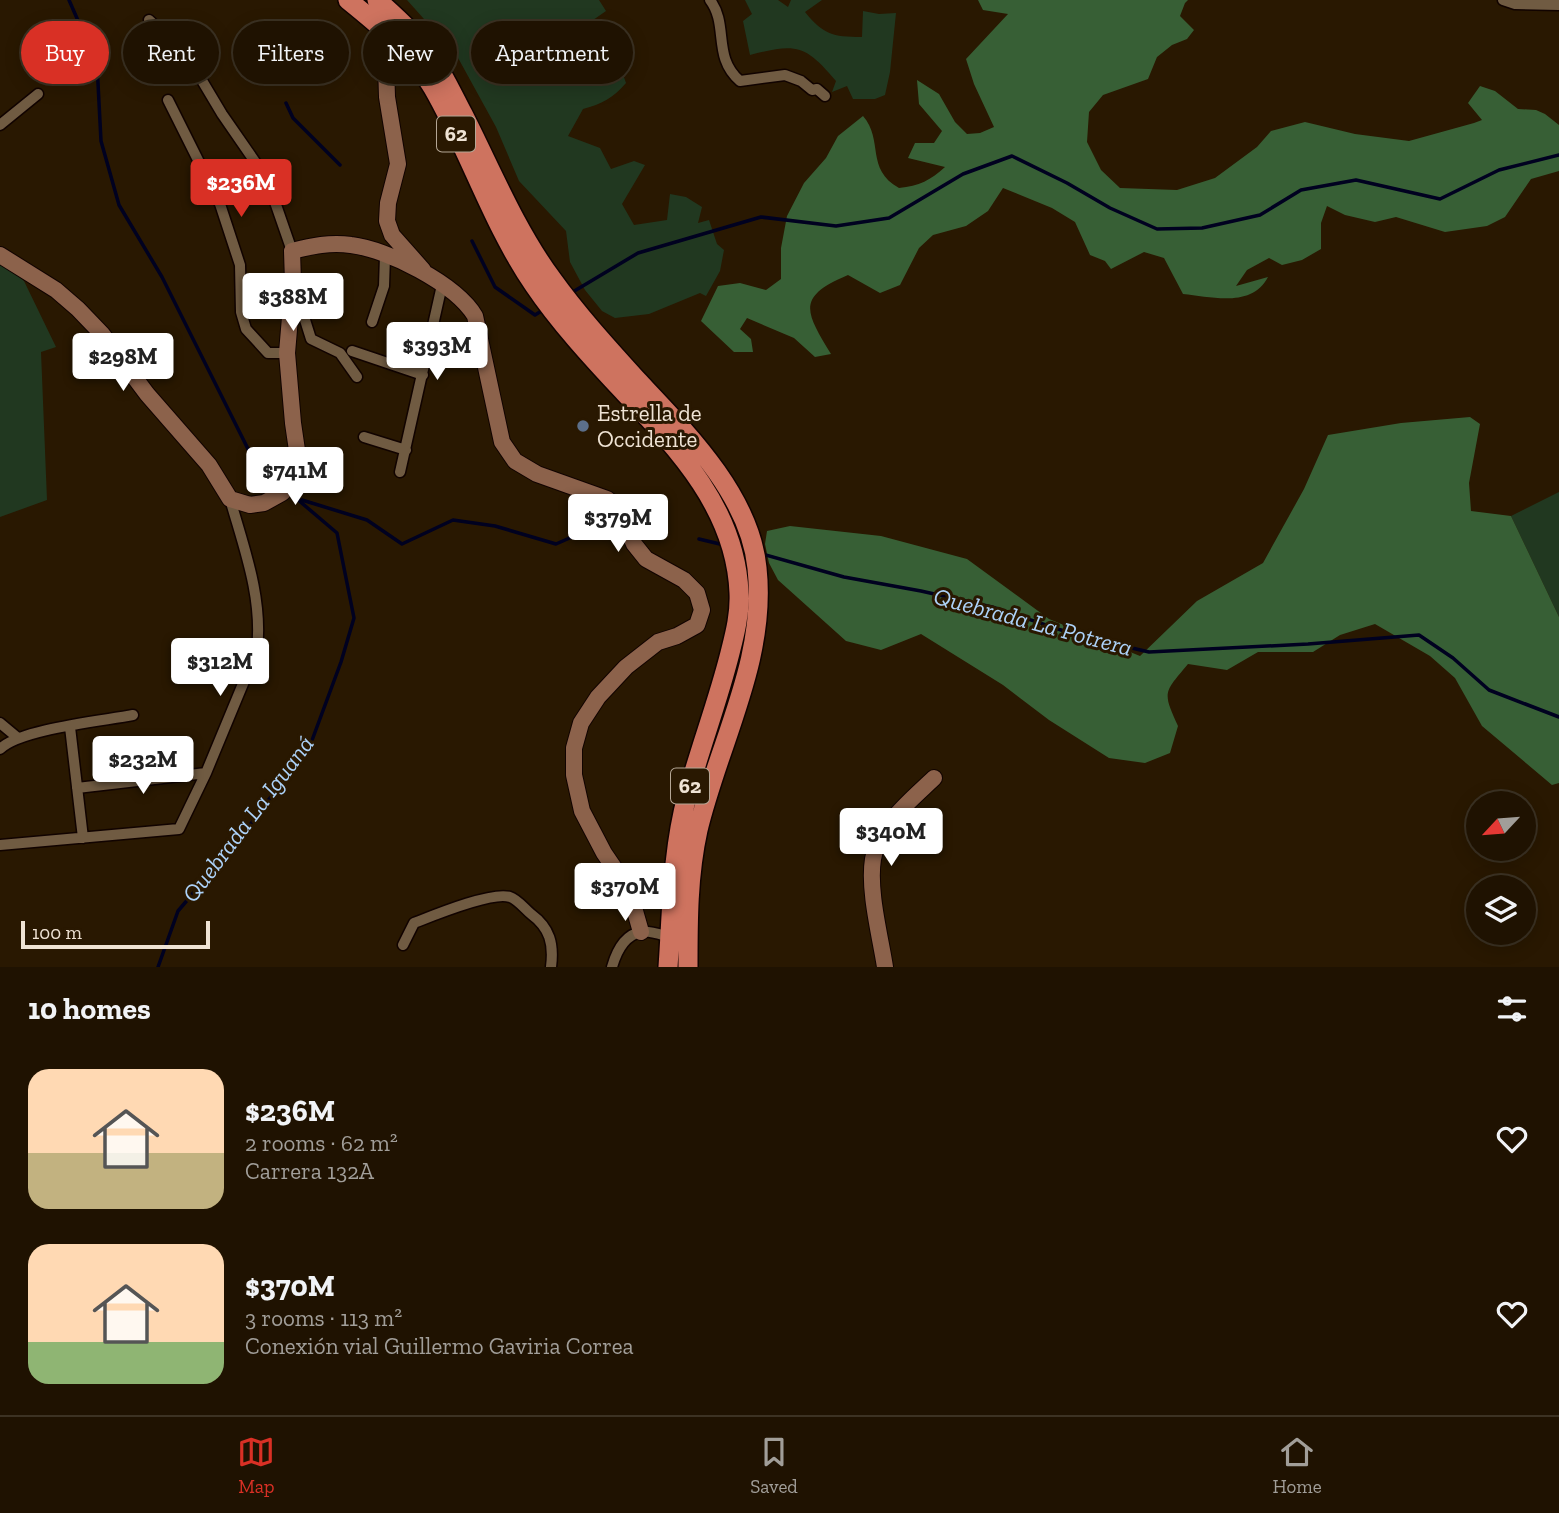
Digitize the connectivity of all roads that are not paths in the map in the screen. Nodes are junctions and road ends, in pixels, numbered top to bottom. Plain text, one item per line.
1 (348, 0) edge
2 (377, 0) edge
3 (710, 0) edge
4 (1503, 0) edge
5 (1559, 5) edge
6 (149, 20) dead end
7 (372, 21) edge
8 (387, 84) edge
9 (430, 84) edge
10 (38, 94) dead end
11 (825, 96) dead end
12 (168, 100) dead end
13 (0, 125) edge
14 (292, 251) junction
15 (0, 256) edge
16 (385, 256) junction
17 (425, 272) junction
18 (293, 282) junction
19 (544, 284) junction
20 (442, 285) junction
21 (372, 322) dead end
22 (582, 330) junction
23 (352, 351) dead end
24 (287, 353) junction
25 (423, 375) junction
26 (356, 377) dead end
27 (364, 438) dead end
28 (406, 450) junction
29 (400, 472) dead end
30 (230, 499) junction
31 (748, 610) junction
32 (133, 715) dead end
33 (0, 723) edge
34 (70, 727) junction
35 (18, 738) junction
36 (0, 749) edge
37 (206, 773) junction
38 (934, 778) dead end
39 (77, 788) junction
40 (83, 838) junction
41 (0, 845) edge
42 (641, 932) junction
43 (670, 937) junction
44 (403, 945) dead end
45 (551, 967) edge
46 (612, 967) edge
47 (668, 967) edge
48 (688, 967) edge
49 (885, 967) edge

1 - 7 highway, 62
2 - 19 highway, 62
3 - 11 street
4 - 5 street
6 - 14 street
8 - 17 street
9 - 19 highway, 62
10 - 13 street
12 - 24 street
14 - 16 street
14 - 18 street
15 - 30 street
16 - 17 street
16 - 21 street
17 - 20 street
18 - 24 street
18 - 26 street
19 - 22 highway, 62
20 - 25 street
20 - 42 street
22 - 31 highway, 62
22 - 31 highway, 62
23 - 25 street
24 - 30 street
25 - 28 street
27 - 28 street
28 - 29 street
30 - 37 street
31 - 43 highway, 62
31 - 48 highway, 62
32 - 34 street
33 - 35 street
34 - 35 street
34 - 39 street
35 - 36 street
37 - 39 street
37 - 40 street
38 - 49 street
39 - 40 street
40 - 41 street
42 - 43 street
42 - 46 street
43 - 47 highway, 62
44 - 45 street

